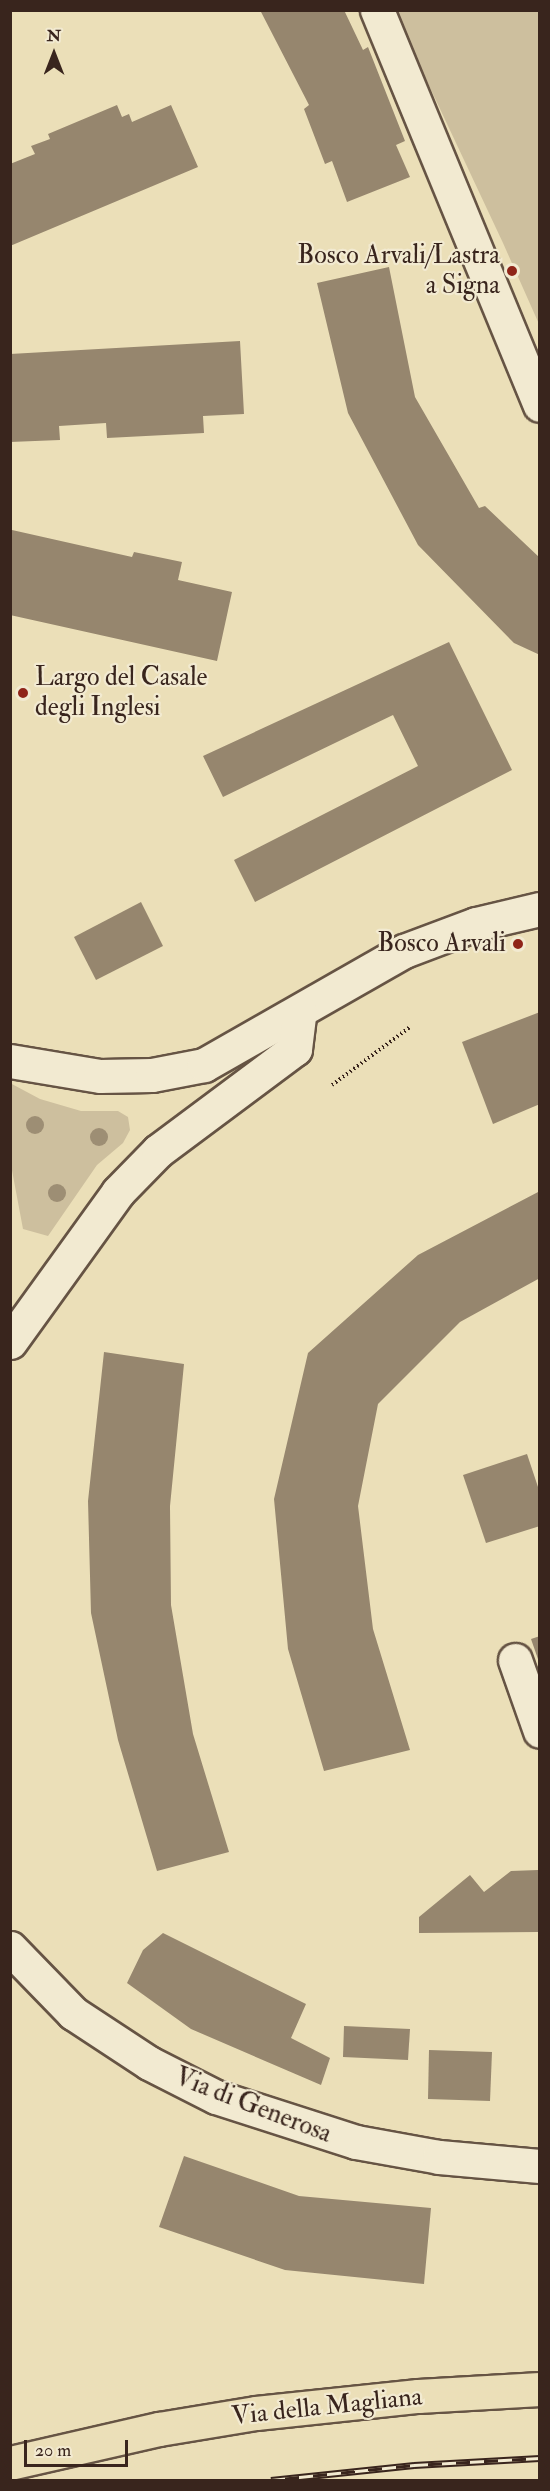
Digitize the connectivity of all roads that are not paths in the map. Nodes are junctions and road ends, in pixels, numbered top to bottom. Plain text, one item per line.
1 (377, 10) edge
2 (540, 405) edge
3 (540, 909) edge
4 (300, 1011) junction
5 (10, 1061) edge
6 (10, 1342) edge
7 (515, 1660) dead end
8 (540, 1731) edge
9 (10, 1948) edge
10 (540, 2166) edge
11 (540, 2390) edge
12 (10, 2463) edge

1 - 2 street
3 - 4 street
4 - 5 street
4 - 6 street
7 - 8 street
9 - 10 street, Via di Generosa
11 - 12 main road, Via della Magliana

